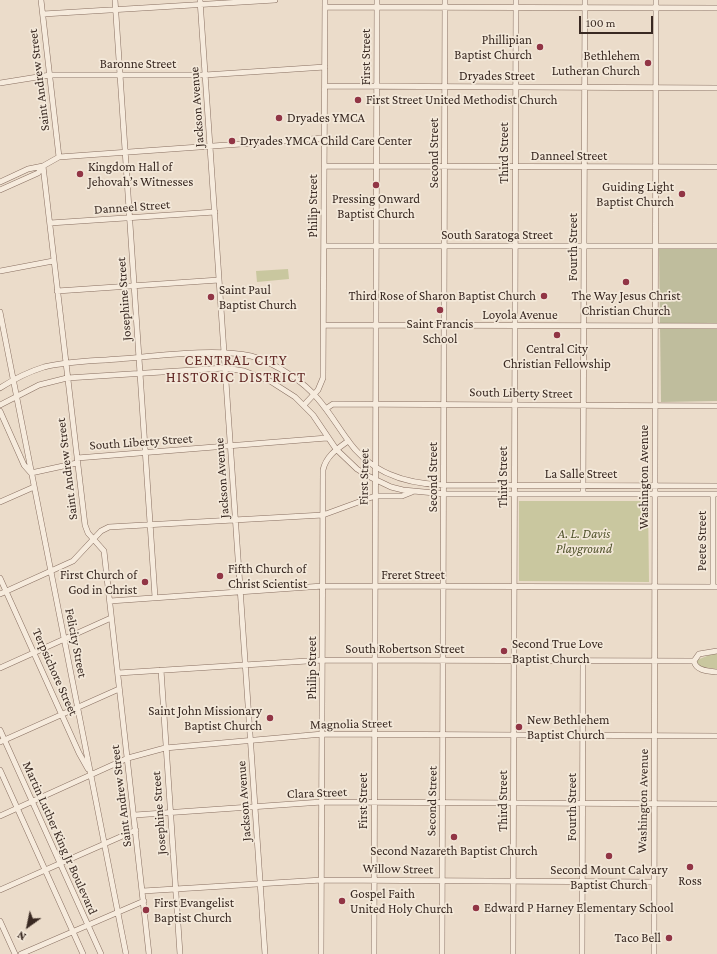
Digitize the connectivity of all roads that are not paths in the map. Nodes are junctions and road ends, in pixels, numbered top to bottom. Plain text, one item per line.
1 (41, 0) edge
2 (115, 0) edge
3 (275, 0) edge
4 (325, 0) edge
5 (377, 0) edge
6 (445, 0) edge
7 (516, 0) edge
8 (585, 0) edge
9 (656, 0) edge
10 (201, 2) edge
11 (325, 7) junction
12 (377, 7) junction
13 (445, 8) junction
14 (516, 8) junction
15 (585, 8) junction
16 (656, 8) junction
17 (717, 8) edge
18 (116, 10) junction
19 (43, 14) junction
20 (325, 67) junction
21 (120, 74) junction
22 (50, 75) junction
23 (206, 75) junction
24 (0, 83) edge
25 (325, 86) junction
26 (377, 87) junction
27 (445, 87) junction
28 (516, 87) junction
29 (584, 87) junction
30 (656, 88) junction
31 (717, 88) edge
32 (324, 138) junction
33 (211, 146) junction
34 (125, 151) junction
35 (60, 157) junction
36 (43, 166) junction
37 (324, 166) junction
38 (377, 166) junction
39 (445, 166) junction
40 (515, 167) junction
41 (584, 167) junction
42 (656, 167) junction
43 (717, 167) edge
44 (0, 182) edge
45 (0, 190) edge
46 (215, 212) junction
47 (129, 218) junction
48 (50, 223) junction
49 (324, 246) junction
50 (377, 246) junction
51 (444, 246) junction
52 (515, 246) junction
53 (584, 246) junction
54 (657, 246) junction
55 (717, 246) edge
56 (53, 261) junction
57 (0, 271) edge
58 (219, 280) junction
59 (133, 286) junction
60 (57, 291) junction
61 (0, 312) edge
62 (324, 325) junction
63 (377, 325) junction
64 (444, 326) junction
65 (515, 326) junction
66 (584, 326) junction
67 (656, 326) junction
68 (717, 326) edge
69 (2, 329) edge
70 (224, 353) junction
71 (139, 358) junction
72 (66, 363) junction
73 (225, 368) junction
74 (140, 373) junction
75 (68, 378) junction
76 (13, 380) junction
77 (0, 388) edge
78 (315, 394) junction
79 (16, 396) junction
80 (375, 404) junction
81 (444, 404) junction
82 (514, 404) junction
83 (0, 405) edge
84 (304, 405) junction
85 (584, 405) junction
86 (656, 405) junction
87 (717, 406) edge
88 (327, 408) junction
89 (0, 411) edge
90 (327, 438) junction
91 (348, 441) junction
92 (231, 446) junction
93 (336, 449) junction
94 (146, 452) junction
95 (77, 461) junction
96 (376, 467) junction
97 (31, 473) junction
98 (376, 480) junction
99 (444, 485) junction
100 (514, 485) junction
101 (584, 485) junction
102 (655, 486) junction
103 (717, 486) edge
104 (34, 487) junction
105 (413, 492) junction
106 (444, 494) junction
107 (514, 494) junction
108 (583, 494) junction
109 (655, 494) junction
110 (715, 494) edge
111 (375, 496) junction
112 (0, 502) edge
113 (323, 515) junction
114 (236, 519) junction
115 (150, 525) junction
116 (93, 539) junction
117 (51, 571) junction
118 (0, 578) edge
119 (323, 586) junction
120 (444, 586) junction
121 (514, 586) junction
122 (375, 587) junction
123 (656, 587) junction
124 (715, 587) edge
125 (6, 591) junction
126 (240, 591) junction
127 (0, 594) edge
128 (156, 597) junction
129 (110, 601) junction
130 (111, 618) junction
131 (64, 639) junction
132 (717, 651) edge
133 (34, 652) junction
134 (323, 660) junction
135 (375, 660) junction
136 (444, 660) junction
137 (514, 660) junction
138 (583, 660) junction
139 (656, 661) junction
140 (694, 661) junction
141 (245, 664) junction
142 (0, 668) edge
143 (161, 670) junction
144 (717, 672) edge
145 (118, 673) junction
146 (119, 689) junction
147 (77, 708) junction
148 (62, 714) junction
149 (0, 730) edge
150 (323, 734) junction
151 (374, 734) junction
152 (444, 735) junction
153 (514, 735) junction
154 (584, 735) junction
155 (655, 735) junction
156 (717, 736) edge
157 (250, 740) junction
158 (2, 741) edge
159 (165, 748) junction
160 (128, 758) junction
161 (0, 770) edge
162 (91, 775) junction
163 (32, 802) junction
164 (322, 802) junction
165 (374, 802) junction
166 (444, 802) junction
167 (514, 802) junction
168 (584, 803) junction
169 (653, 804) junction
170 (717, 804) edge
171 (255, 807) junction
172 (17, 808) junction
173 (170, 812) junction
174 (135, 815) junction
175 (0, 816) edge
176 (136, 830) junction
177 (104, 842) junction
178 (59, 862) junction
179 (44, 869) junction
180 (322, 880) junction
181 (374, 880) junction
182 (442, 881) junction
183 (514, 881) junction
184 (583, 881) junction
185 (654, 882) junction
186 (260, 883) junction
187 (175, 888) junction
188 (0, 890) edge
189 (143, 890) junction
190 (144, 901) junction
191 (117, 912) junction
192 (0, 921) edge
193 (87, 924) junction
194 (73, 931) junction
195 (15, 954) edge
196 (22, 954) edge
197 (83, 954) edge
198 (100, 954) edge
199 (126, 954) edge
200 (150, 954) edge
201 (180, 954) edge
202 (265, 954) edge
203 (321, 954) edge
204 (374, 954) edge
205 (442, 954) edge
206 (513, 954) edge
207 (582, 954) edge
208 (654, 954) edge

1 - 19 street, Saint Andrew Street
2 - 18 street, Josephine Street
3 - 10 street
4 - 11 street, Philip Street
5 - 12 street, First Street
6 - 13 street, Second Street
7 - 14 street, Third Street
8 - 15 street, Fourth Street
9 - 16 street, Washington Avenue
10 - 18 street
10 - 23 street, Jackson Avenue
11 - 12 street
11 - 20 street, Philip Street
12 - 13 street
12 - 26 street, First Street
13 - 14 street
13 - 27 street, Second Street
14 - 15 street
14 - 28 street, Third Street
15 - 16 street
15 - 29 street, Fourth Street
16 - 17 street
16 - 30 street, Washington Avenue
18 - 19 street
18 - 21 street, Josephine Street
19 - 22 street, Saint Andrew Street
20 - 23 street, Baronne Street
20 - 25 street, Philip Street
21 - 22 street, Baronne Street
21 - 23 street, Baronne Street
21 - 34 street, Josephine Street
22 - 24 street, Baronne Street
22 - 35 street, Saint Andrew Street
23 - 33 street, Jackson Avenue
25 - 26 street, Dryades Street
25 - 32 street, Philip Street
26 - 27 street, Dryades Street
26 - 38 street, First Street
27 - 28 street, Dryades Street
27 - 39 street, Second Street
28 - 29 street, Dryades Street
28 - 40 street, Third Street
29 - 30 street, Dryades Street
29 - 41 street, Fourth Street
30 - 31 street, Dryades Street
30 - 42 street, Washington Avenue
32 - 33 street
32 - 37 street, Philip Street
33 - 34 street
33 - 46 street, Jackson Avenue
34 - 35 street
34 - 47 street, Josephine Street
35 - 36 street
36 - 44 street
36 - 45 street
36 - 48 street, Saint Andrew Street
37 - 38 street, Danneel Street
37 - 49 street, Philip Street
38 - 39 street, Danneel Street
38 - 50 street, First Street
39 - 40 street, Danneel Street
39 - 51 street, Second Street
40 - 41 street, Danneel Street
40 - 52 street, Third Street
41 - 42 street, Danneel Street
41 - 53 street, Fourth Street
42 - 43 street, Danneel Street
42 - 54 street, Washington Avenue
46 - 47 street, Danneel Street
46 - 58 street, Jackson Avenue
47 - 48 street, Danneel Street
47 - 59 street, Josephine Street
48 - 56 street, Saint Andrew Street
49 - 50 street, South Saratoga Street
49 - 62 street, Philip Street
50 - 51 street, South Saratoga Street
50 - 63 street, First Street
51 - 52 street, South Saratoga Street
51 - 64 street, Second Street
52 - 53 street, South Saratoga Street
52 - 65 street, Third Street
53 - 54 street, South Saratoga Street
53 - 66 street, Fourth Street
54 - 55 street, South Saratoga Street
54 - 67 street, Washington Avenue
56 - 57 street
56 - 60 street, Saint Andrew Street
58 - 59 street
58 - 70 street, Jackson Avenue
59 - 60 street
59 - 71 street, Josephine Street
60 - 72 street, Saint Andrew Street
61 - 69 street, Felicity Street
62 - 63 street, Loyola Avenue
62 - 78 street, Philip Street
63 - 64 street, Loyola Avenue
63 - 80 street, First Street
64 - 65 street, Loyola Avenue
64 - 81 street, Second Street
65 - 66 street, Loyola Avenue
65 - 82 street, Third Street
66 - 67 street, Loyola Avenue
66 - 85 street, Fourth Street
67 - 68 street, Loyola Avenue
67 - 86 street, Washington Avenue
69 - 76 street, Felicity Street
70 - 71 street, La Salle Street
70 - 73 street, Jackson Avenue
70 - 78 street, La Salle Street
71 - 72 street, La Salle Street
71 - 74 street, Josephine Street
72 - 75 street, Saint Andrew Street
72 - 76 street, La Salle Street
73 - 74 street
73 - 84 street
73 - 92 street, Jackson Avenue
74 - 75 street
74 - 94 street, Josephine Street
75 - 79 street
75 - 95 street, Saint Andrew Street
76 - 77 street, La Salle Street
76 - 79 street, Felicity Street
78 - 84 street, Philip Street
78 - 88 street, La Salle Street
79 - 83 street
79 - 97 street, Felicity Street
80 - 81 street, South Liberty Street
80 - 88 street, South Liberty Street
80 - 96 street, First Street
81 - 82 street, South Liberty Street
81 - 99 street, Second Street
82 - 85 street, South Liberty Street
82 - 100 street, Third Street
84 - 90 street
85 - 86 street, South Liberty Street
85 - 101 street, Fourth Street
86 - 87 street, South Liberty Street
86 - 102 street, Washington Avenue
88 - 91 street, La Salle Street
89 - 97 street
90 - 92 street, South Liberty Street
90 - 93 street
91 - 93 street, Philip Street
91 - 96 street, La Salle Street
92 - 94 street, South Liberty Street
92 - 114 street, Jackson Avenue
93 - 98 street
93 - 113 street, Philip Street
94 - 95 street, South Liberty Street
94 - 115 street, Josephine Street
95 - 97 street, South Liberty Street
95 - 116 street, Saint Andrew Street
96 - 98 street, First Street
96 - 99 street, La Salle Street
97 - 104 street, Felicity Street
98 - 105 street
98 - 111 street, First Street
99 - 100 street, La Salle Street
99 - 106 street, Second Street
100 - 101 street, La Salle Street
100 - 107 street, Third Street
101 - 102 street, La Salle Street
101 - 108 street, Fourth Street
102 - 103 street, La Salle Street
102 - 109 street, Washington Avenue
104 - 112 street
104 - 117 street, Felicity Street
105 - 106 street, La Salle Street
105 - 111 street
106 - 107 street, La Salle Street
106 - 120 street, Second Street
107 - 108 street, La Salle Street
107 - 121 street, Third Street
108 - 109 street, La Salle Street
109 - 110 street, La Salle Street
109 - 123 street, Washington Avenue
110 - 124 street, Peete Street
111 - 113 street
111 - 122 street, First Street
113 - 114 street
113 - 119 street, Philip Street
114 - 115 street
114 - 126 street, Jackson Avenue
115 - 116 street
115 - 128 street, Josephine Street
116 - 117 street
116 - 129 street, Saint Andrew Street
117 - 125 street
117 - 131 street, Felicity Street
118 - 125 street, Terpsichore Street
119 - 122 street, Freret Street
119 - 126 street, Freret Street
119 - 134 street, Philip Street
120 - 121 street, Freret Street
120 - 122 street, Freret Street
120 - 136 street, Second Street
121 - 123 street, Freret Street
121 - 137 street, Third Street
122 - 135 street, First Street
123 - 124 street, Freret Street
123 - 139 street, Washington Avenue
125 - 127 street
125 - 133 street, Terpsichore Street
126 - 128 street, Freret Street
126 - 141 street, Jackson Avenue
128 - 129 street, Freret Street
129 - 130 street, Saint Andrew Street
130 - 131 street
130 - 145 street, Saint Andrew Street
131 - 133 street
131 - 147 street, Felicity Street
132 - 140 street, South Robertson Street
133 - 142 street
133 - 148 street, Terpsichore Street
134 - 135 street, South Robertson Street
134 - 141 street, South Robertson Street
134 - 150 street, Philip Street
135 - 136 street, South Robertson Street
135 - 151 street, First Street
136 - 137 street, South Robertson Street
136 - 152 street, Second Street
137 - 138 street, South Robertson Street
137 - 153 street, Third Street
138 - 139 street, South Robertson Street
138 - 154 street, Fourth Street
139 - 140 street, South Robertson Street
139 - 155 street, Washington Avenue
140 - 144 street
141 - 143 street, South Robertson Street
141 - 157 street, Jackson Avenue
143 - 145 street, South Robertson Street
143 - 159 street, Josephine Street
145 - 146 street, Saint Andrew Street
146 - 147 street
146 - 160 street, Saint Andrew Street
147 - 148 street
147 - 162 street, Felicity Street
148 - 158 street
148 - 162 street, Terpsichore Street
149 - 158 street, Martin Luther King Jr Boulevard
150 - 151 street, Magnolia Street
150 - 157 street, Magnolia Street
150 - 164 street, Philip Street
151 - 152 street, Magnolia Street
151 - 165 street, First Street
152 - 153 street, Magnolia Street
152 - 166 street, Second Street
153 - 154 street, Magnolia Street
153 - 167 street, Third Street
154 - 155 street, Magnolia Street
154 - 168 street, Fourth Street
155 - 156 street, Magnolia Street
155 - 169 street, Washington Avenue
157 - 159 street, Magnolia Street
157 - 171 street, Jackson Avenue
158 - 163 street, Martin Luther King Jr Boulevard
159 - 160 street, Magnolia Street
159 - 173 street, Josephine Street
160 - 162 street, Magnolia Street
160 - 174 street, Saint Andrew Street
161 - 172 street, Martin Luther King Jr Boulevard
162 - 163 street, Magnolia Street
162 - 177 street, Felicity Street
163 - 172 street, Magnolia Street
163 - 178 street, Martin Luther King Jr Boulevard
164 - 165 street, Clara Street
164 - 171 street, Clara Street
164 - 180 street, Philip Street
165 - 166 street, Clara Street
165 - 181 street, First Street
166 - 167 street, Clara Street
166 - 182 street, Second Street
167 - 168 street, Clara Street
167 - 183 street, Third Street
168 - 169 street, Clara Street
168 - 184 street, Fourth Street
169 - 170 street, Clara Street
169 - 185 street, Washington Avenue
171 - 173 street, Clara Street
171 - 186 street, Jackson Avenue
172 - 175 street, Magnolia Street
172 - 179 street, Martin Luther King Jr Boulevard
173 - 174 street, Clara Street
173 - 187 street, Josephine Street
174 - 176 street, Saint Andrew Street
176 - 177 street
176 - 189 street, Saint Andrew Street
177 - 178 street
177 - 191 street, Felicity Street
178 - 179 street
178 - 193 street, Martin Luther King Jr Boulevard
179 - 188 street
179 - 194 street, Martin Luther King Jr Boulevard
180 - 181 street, Willow Street
180 - 186 street, Willow Street
180 - 203 street, Philip Street
181 - 182 street, Willow Street
181 - 204 street, First Street
182 - 183 street, Willow Street
182 - 205 street, Second Street
183 - 184 street, Willow Street
183 - 206 street, Third Street
184 - 185 street, Willow Street
184 - 207 street, Fourth Street
185 - 208 street, Washington Avenue
186 - 187 street, Willow Street
186 - 202 street, Jackson Avenue
187 - 189 street, Willow Street
187 - 201 street, Josephine Street
189 - 190 street, Saint Andrew Street
190 - 191 street
190 - 200 street, Saint Andrew Street
191 - 193 street
191 - 199 street, Felicity Street
192 - 195 street
193 - 194 street
193 - 198 street, Martin Luther King Jr Boulevard
194 - 196 street
194 - 197 street, Martin Luther King Jr Boulevard

